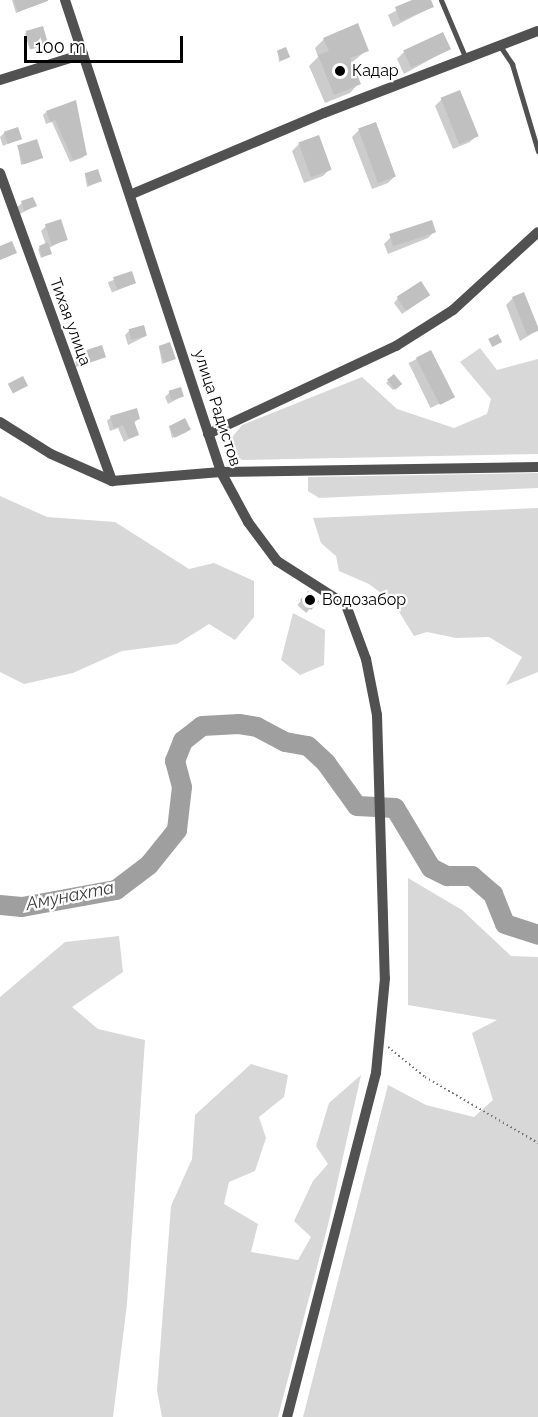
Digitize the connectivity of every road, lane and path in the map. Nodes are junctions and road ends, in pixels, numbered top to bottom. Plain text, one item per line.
1 (65, 0) edge
2 (441, 0) edge
3 (538, 31) edge
4 (500, 46) junction
5 (83, 54) junction
6 (466, 59) junction
7 (0, 80) edge
8 (538, 151) edge
9 (0, 173) edge
10 (132, 194) junction
11 (538, 232) edge
12 (0, 422) edge
13 (208, 434) junction
14 (538, 467) edge
15 (220, 472) junction
16 (112, 481) junction
17 (379, 1039) junction
18 (538, 1143) edge
19 (287, 1417) edge

1 - 5 street, улица Радистов
2 - 6 lane
3 - 4 street
4 - 6 street
4 - 8 lane
5 - 7 street
5 - 10 street, улица Радистов
6 - 10 street
9 - 16 street, Тихая улица
10 - 13 street, улица Радистов
11 - 13 street
12 - 16 street
13 - 15 street, улица Радистов
14 - 15 street
15 - 16 street
15 - 17 street, улица Радистов
17 - 18 path
17 - 19 street, улица Радистов

